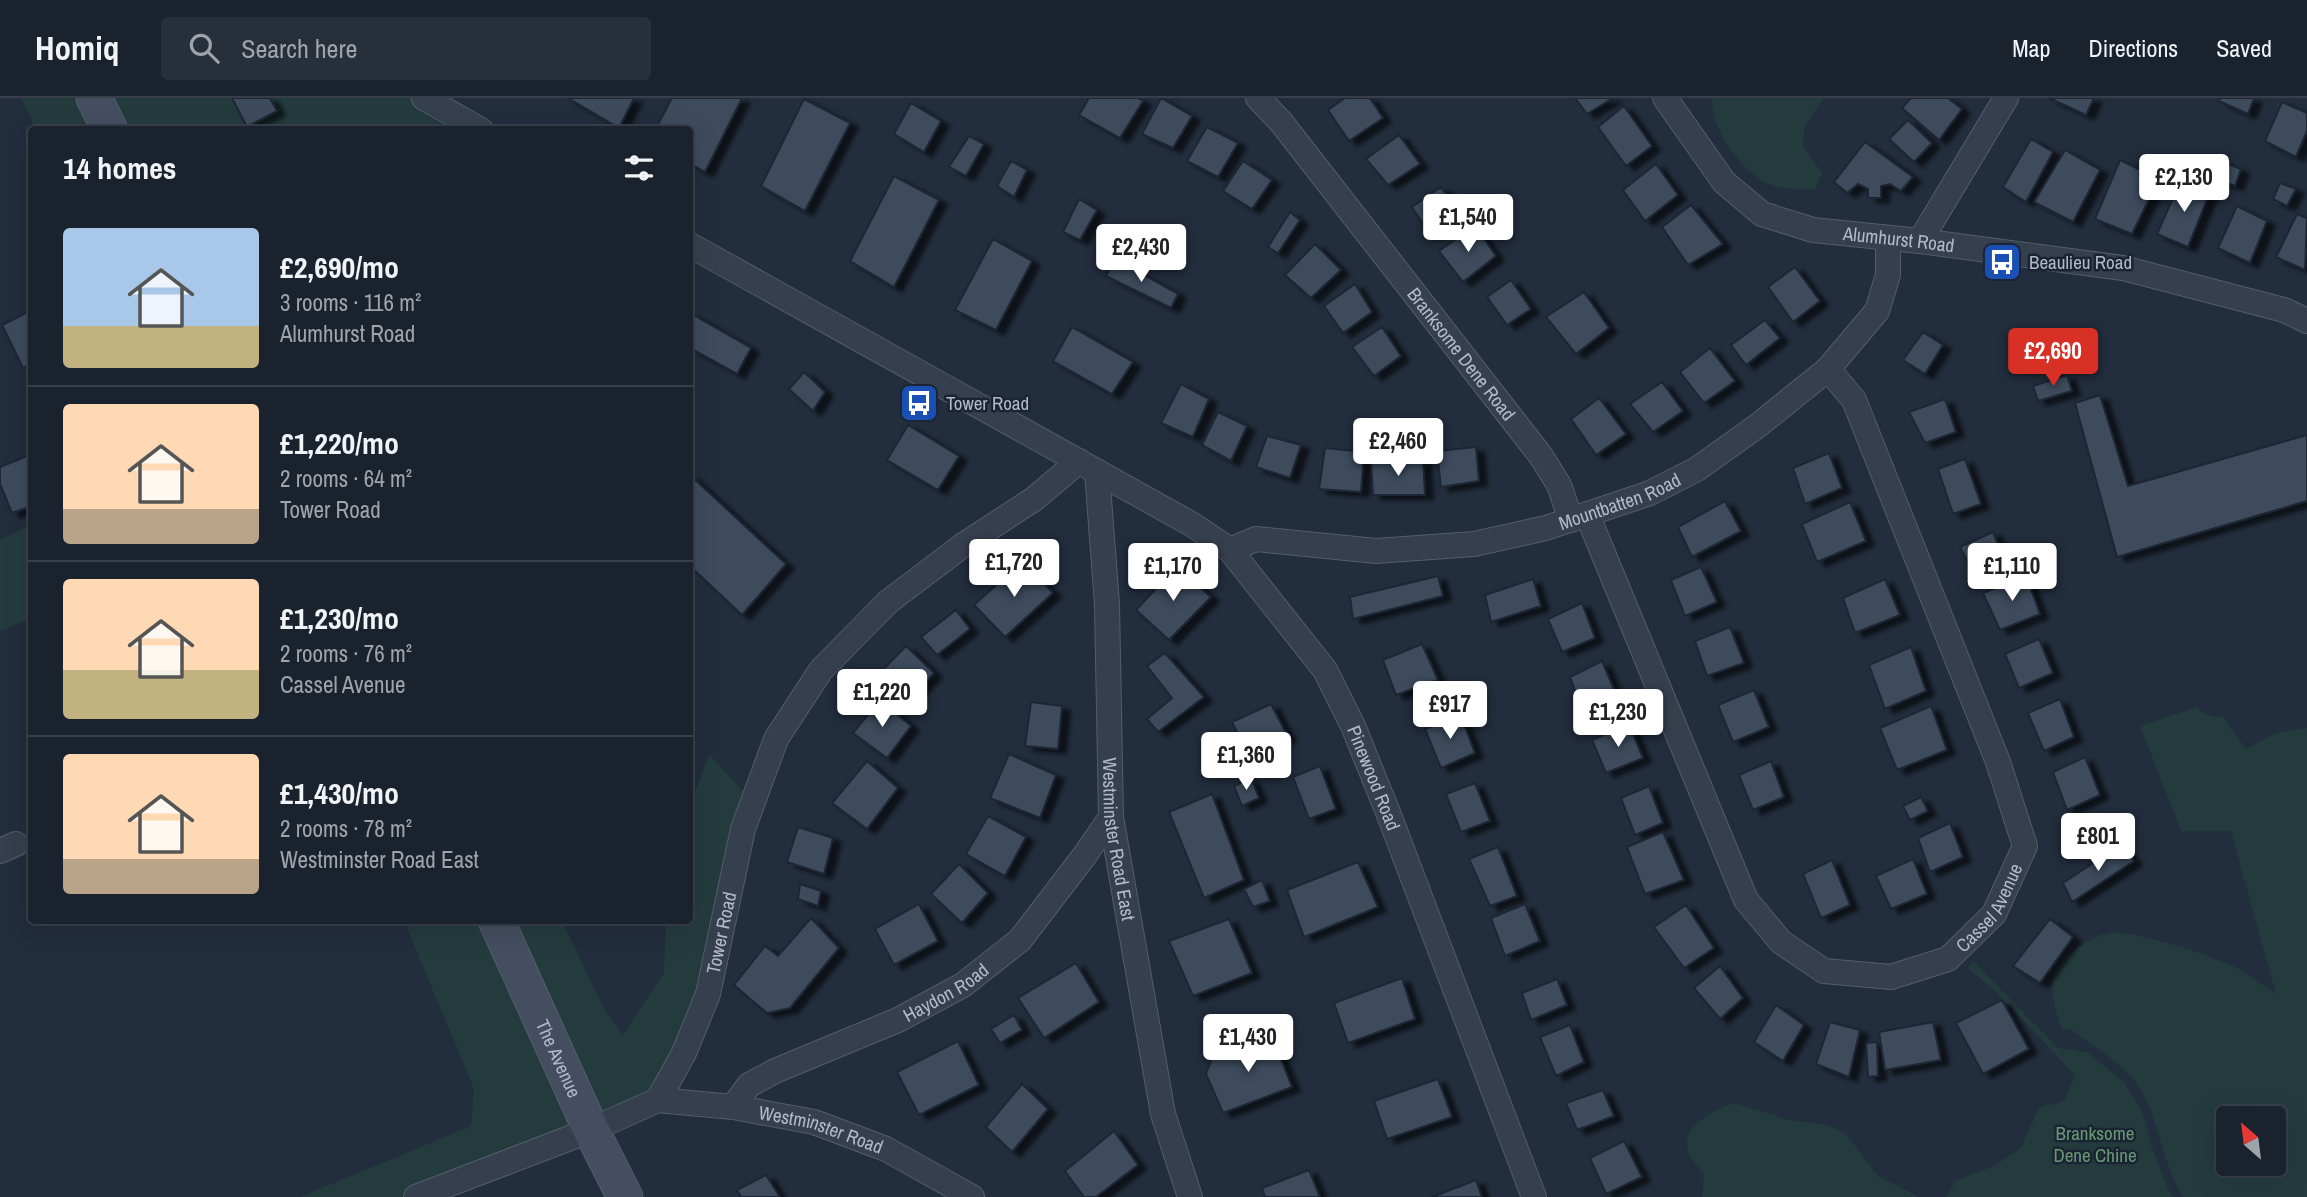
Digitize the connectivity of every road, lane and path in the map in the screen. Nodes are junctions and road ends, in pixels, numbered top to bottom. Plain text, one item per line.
1 (94, 98) edge
2 (424, 98) edge
3 (1258, 98) edge
4 (1665, 98) edge
5 (2007, 98) edge
6 (108, 126) edge
7 (474, 126) edge
8 (1888, 238) junction
9 (1920, 241) junction
10 (693, 247) edge
11 (2307, 321) edge
12 (1828, 369) junction
13 (1088, 467) junction
14 (1579, 517) junction
15 (1230, 550) junction
16 (1111, 817) junction
17 (498, 924) edge
18 (658, 1100) junction
19 (733, 1107) junction
20 (592, 1130) junction
21 (416, 1197) edge
22 (625, 1197) edge
23 (972, 1197) edge
24 (1190, 1197) edge
25 (1534, 1197) edge

1 - 6 main road
2 - 7 street
3 - 14 street, Branksome Dene Road
4 - 8 street, Alumhurst Road
5 - 9 street
8 - 9 street, Alumhurst Road
8 - 12 street, Mountbatten Road
9 - 11 street, Alumhurst Road
10 - 13 street
12 - 14 street, Mountbatten Road
12 - 14 street, Cassel Avenue
13 - 15 street, Pinewood Road
13 - 16 street, Westminster Road East
13 - 18 street, Tower Road
14 - 15 street, Mountbatten Road
15 - 25 street, Pinewood Road
16 - 19 street, Haydon Road
16 - 24 street, Westminster Road East
17 - 20 main road, The Avenue
18 - 19 street, Westminster Road
18 - 20 street
19 - 23 street, Westminster Road
20 - 21 street
20 - 22 main road, The Avenue

